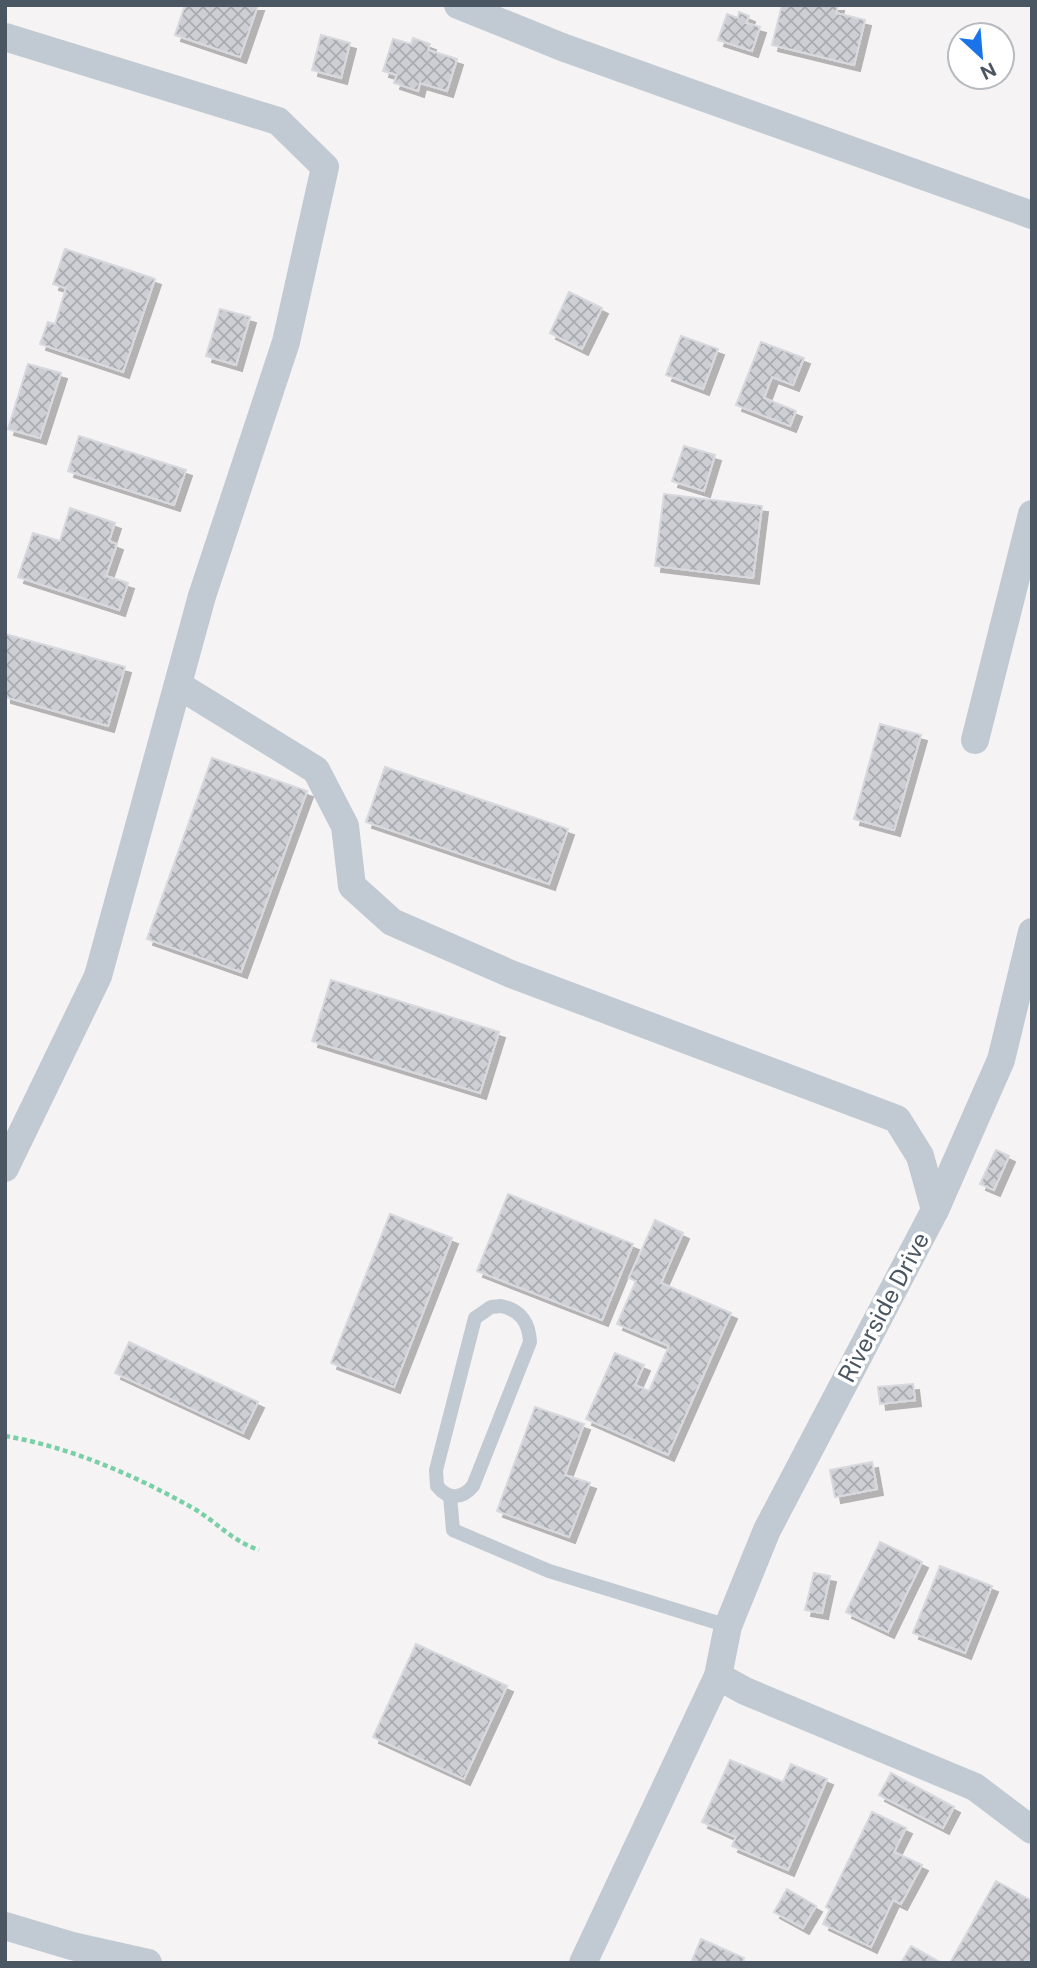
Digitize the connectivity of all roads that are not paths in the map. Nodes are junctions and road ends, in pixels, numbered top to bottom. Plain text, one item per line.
1 (458, 5) edge
2 (5, 37) edge
3 (1032, 215) edge
4 (1032, 514) edge
5 (178, 685) junction
6 (975, 740) dead end
7 (1032, 932) edge
8 (5, 1168) edge
9 (934, 1210) junction
10 (450, 1496) junction
11 (728, 1626) junction
12 (718, 1676) junction
13 (1032, 1830) edge
14 (5, 1926) edge
15 (148, 1963) edge
16 (583, 1963) edge

1 - 3 street
2 - 5 street
4 - 6 street
5 - 8 street
5 - 9 street
7 - 9 street, Riverside Drive
9 - 11 street, Riverside Drive
10 - 10 lane
10 - 11 lane
11 - 12 street, Riverside Drive
12 - 13 street
12 - 16 street, Riverside Drive
14 - 15 street

